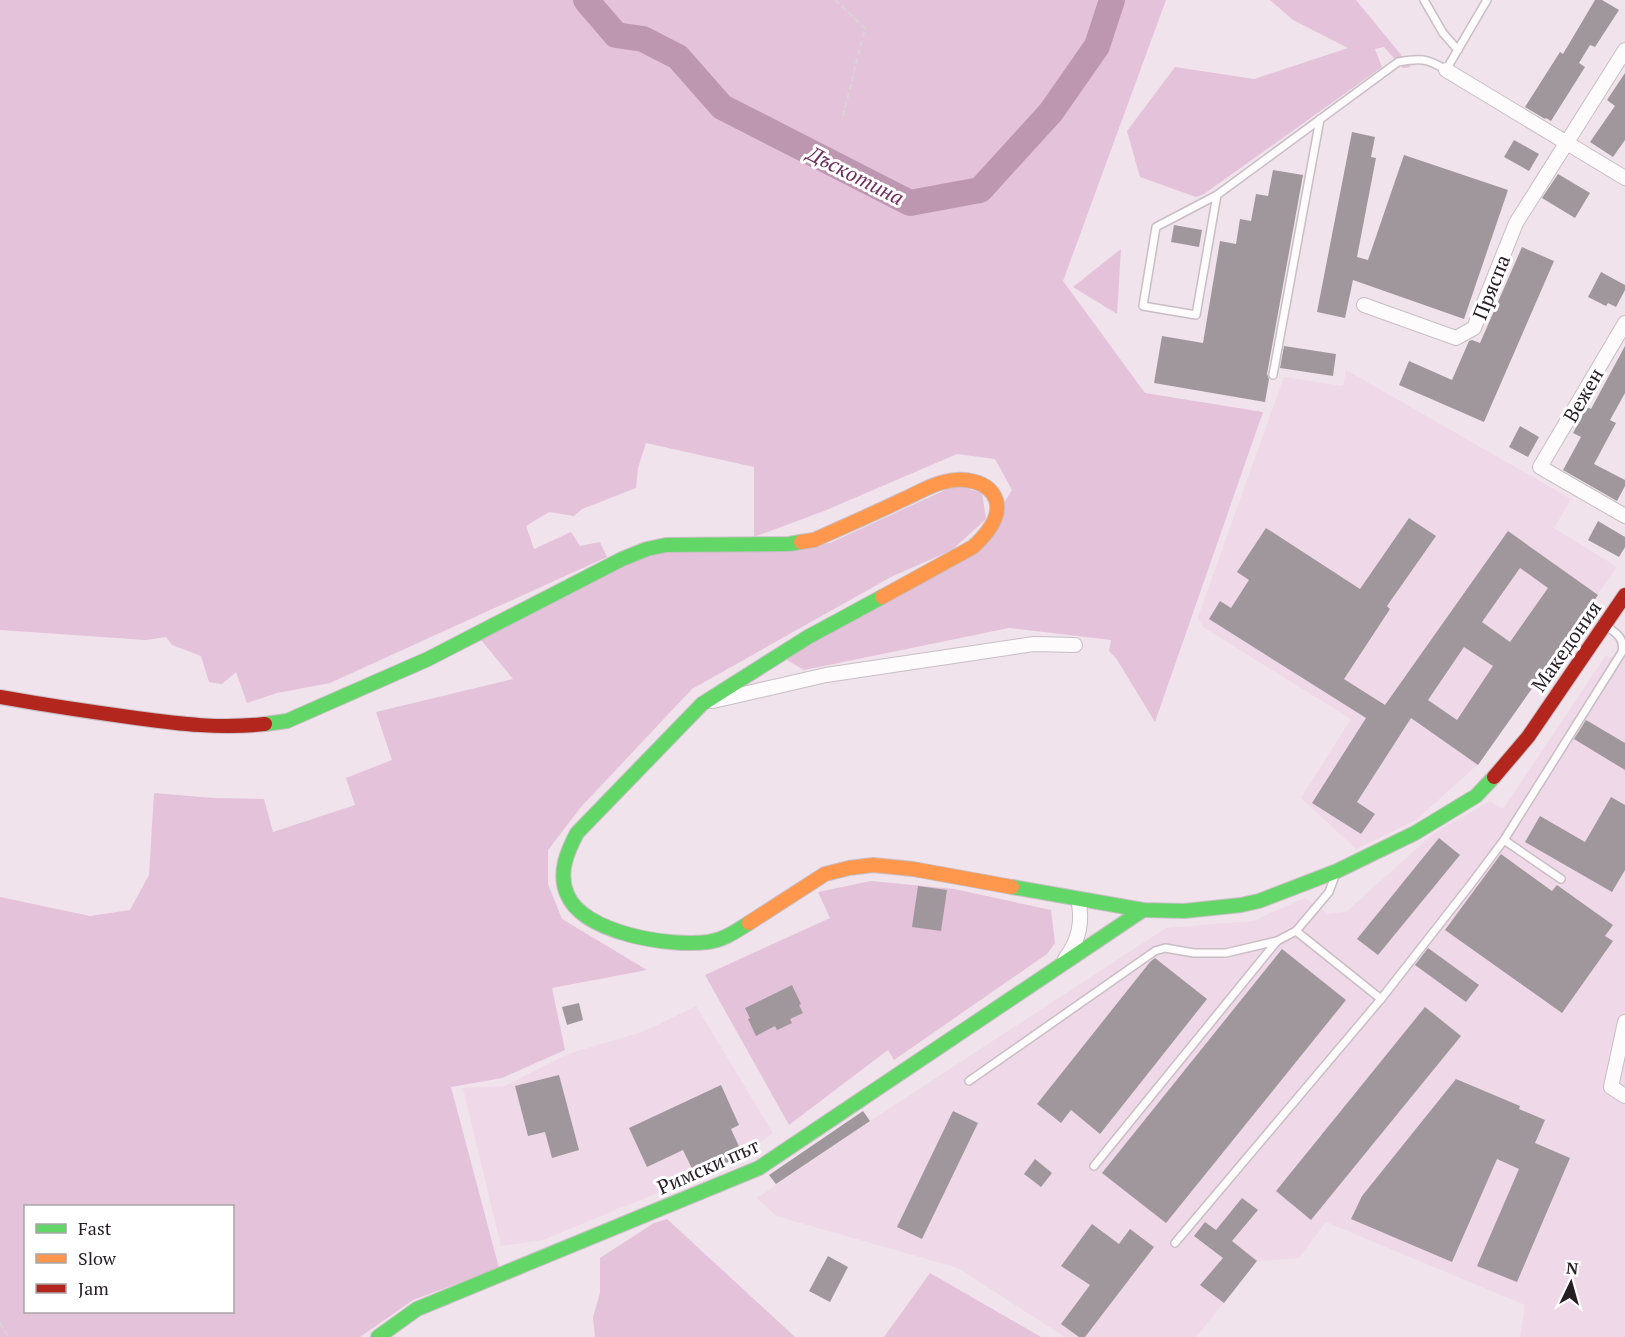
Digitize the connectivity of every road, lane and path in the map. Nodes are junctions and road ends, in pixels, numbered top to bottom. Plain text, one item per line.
1 (835, 0) edge
2 (1424, 0) edge
3 (1487, 0) edge
4 (1458, 50) junction
5 (1625, 50) edge
6 (1446, 70) junction
7 (1320, 119) junction
8 (842, 120) dead end
9 (1566, 144) junction
10 (1625, 178) edge
11 (1217, 195) junction
12 (1364, 305) dead end
13 (1625, 322) edge
14 (1274, 375) dead end
15 (1625, 516) edge
16 (1625, 595) edge
17 (1606, 626) junction
18 (1075, 645) dead end
19 (0, 697) edge
20 (702, 704) junction
21 (1504, 840) junction
22 (1337, 871) junction
23 (1562, 879) dead end
24 (1078, 899) junction
25 (1143, 910) junction
26 (1296, 931) junction
27 (1277, 941) junction
28 (1060, 965) junction
29 (1381, 999) junction
30 (1625, 1023) edge
31 (969, 1081) dead end
32 (1625, 1096) edge
33 (1094, 1166) dead end
34 (1175, 1243) dead end
35 (0, 1323) edge
36 (9, 1337) edge
37 (378, 1337) edge

1 - 8 path
2 - 4 lane
3 - 4 lane
4 - 6 lane
5 - 9 street, Пряспа
6 - 7 lane
6 - 9 street
7 - 11 lane
7 - 14 lane
9 - 10 street
9 - 12 street, Пряспа
11 - 11 lane
13 - 15 street, Вежен
16 - 17 street, Македония
17 - 21 lane
17 - 22 street, Македония
18 - 20 street
19 - 20 street, Македония
20 - 24 street, Македония
21 - 23 lane
21 - 29 lane
22 - 25 street, Македония
22 - 26 lane
24 - 25 street, Македония
24 - 28 street, Римски път
25 - 28 street, Римски път
26 - 27 lane
26 - 29 lane
27 - 31 lane
27 - 33 lane
28 - 37 street, Римски път
29 - 34 lane
30 - 32 street
35 - 36 path

